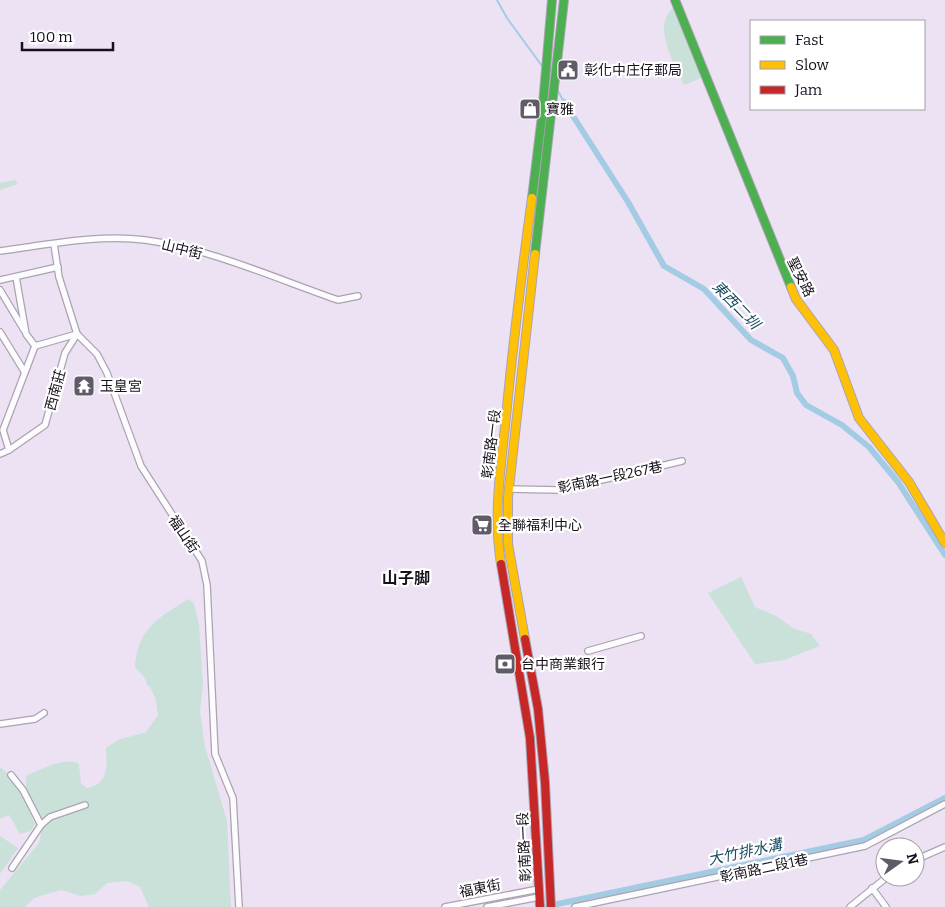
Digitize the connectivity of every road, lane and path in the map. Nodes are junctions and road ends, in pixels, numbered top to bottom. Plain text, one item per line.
1 (552, 0) edge
2 (564, 0) edge
3 (675, 0) edge
4 (54, 244) junction
5 (0, 251) edge
6 (58, 267) junction
7 (16, 277) junction
8 (0, 280) edge
9 (0, 290) edge
10 (358, 296) dead end
11 (0, 332) edge
12 (26, 334) junction
13 (76, 334) junction
14 (35, 346) junction
15 (24, 372) junction
16 (9, 450) junction
17 (0, 454) edge
18 (682, 461) dead end
19 (508, 489) junction
20 (945, 543) edge
21 (641, 636) dead end
22 (588, 651) dead end
23 (44, 713) dead end
24 (0, 724) edge
25 (11, 775) dead end
26 (945, 804) edge
27 (85, 805) dead end
28 (41, 825) junction
29 (945, 847) edge
30 (925, 856) edge
31 (12, 868) dead end
32 (875, 886) edge
33 (549, 888) junction
34 (872, 888) junction
35 (539, 893) junction
36 (504, 896) junction
37 (550, 898) junction
38 (482, 904) edge
39 (506, 904) junction
40 (239, 907) edge
41 (445, 907) edge
42 (487, 907) edge
43 (540, 907) edge
44 (551, 907) edge
45 (575, 907) edge
46 (850, 907) edge
47 (886, 907) edge

1 - 35 main road, 彰南路一段
2 - 19 main road, 彰南路一段
3 - 20 main road, 聖安路
4 - 5 street, 山中街
4 - 6 street
4 - 10 street, 山中街
6 - 7 street
6 - 13 street
7 - 8 street
7 - 12 street
9 - 12 street
11 - 15 street
12 - 14 street
13 - 14 street
13 - 16 street, 西南莊
13 - 40 street, 福山街
14 - 15 street
15 - 16 street
16 - 17 street, 西南莊
18 - 19 street, 彰南路一段267巷
19 - 33 main road, 彰南路一段
21 - 22 street
23 - 24 street
25 - 28 street
26 - 45 street, 彰南路二段1巷
27 - 28 street
28 - 31 street
29 - 30 street
32 - 34 street
33 - 35 main road, 福東街
33 - 37 main road, 彰南路一段
34 - 46 street
34 - 47 street
35 - 36 street, 福東街
35 - 37 main road
35 - 39 street, 福東街
35 - 43 main road, 彰南路一段
36 - 38 street, 福東街
36 - 39 street
37 - 44 main road, 彰南路一段
38 - 41 street, 福東街
39 - 42 street, 福東街

